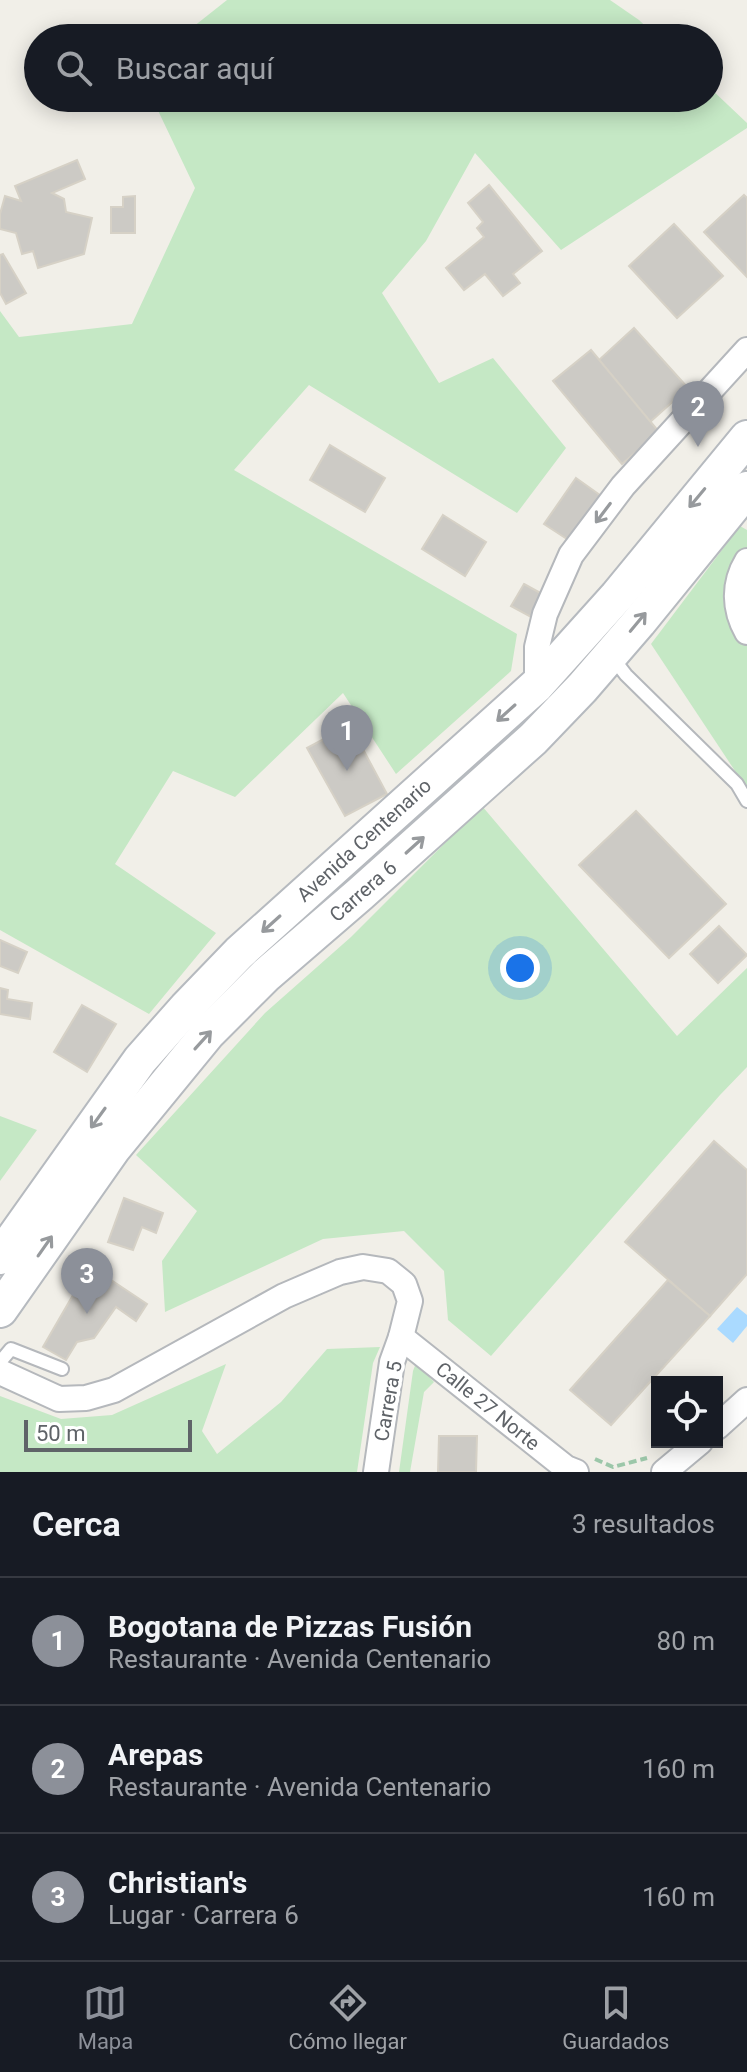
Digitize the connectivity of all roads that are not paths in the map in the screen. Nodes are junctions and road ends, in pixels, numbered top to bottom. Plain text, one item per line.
1 (747, 350) edge
2 (747, 438) edge
3 (745, 496) edge
4 (747, 561) edge
5 (747, 632) edge
6 (610, 655) junction
7 (537, 685) junction
8 (747, 801) edge
9 (0, 1257) edge
10 (0, 1310) edge
11 (401, 1337) junction
12 (0, 1362) edge
13 (62, 1369) dead end
14 (0, 1372) edge
15 (747, 1400) edge
16 (723, 1422) edge
17 (688, 1448) edge
18 (582, 1464) edge
19 (657, 1464) edge
20 (376, 1472) edge

1 -> 7 street
2 -> 7 main road, Avenida Centenario
6 -> 3 main road, Carrera 6
4 - 5 street
6 - 8 lane
10 -> 6 main road, Carrera 6
7 -> 9 main road, Avenida Centenario
11 - 14 street, Carrera 5
11 - 18 street, Calle 27 Norte
11 - 20 street, Carrera 5
12 - 13 lane
15 - 16 street
17 - 19 street

